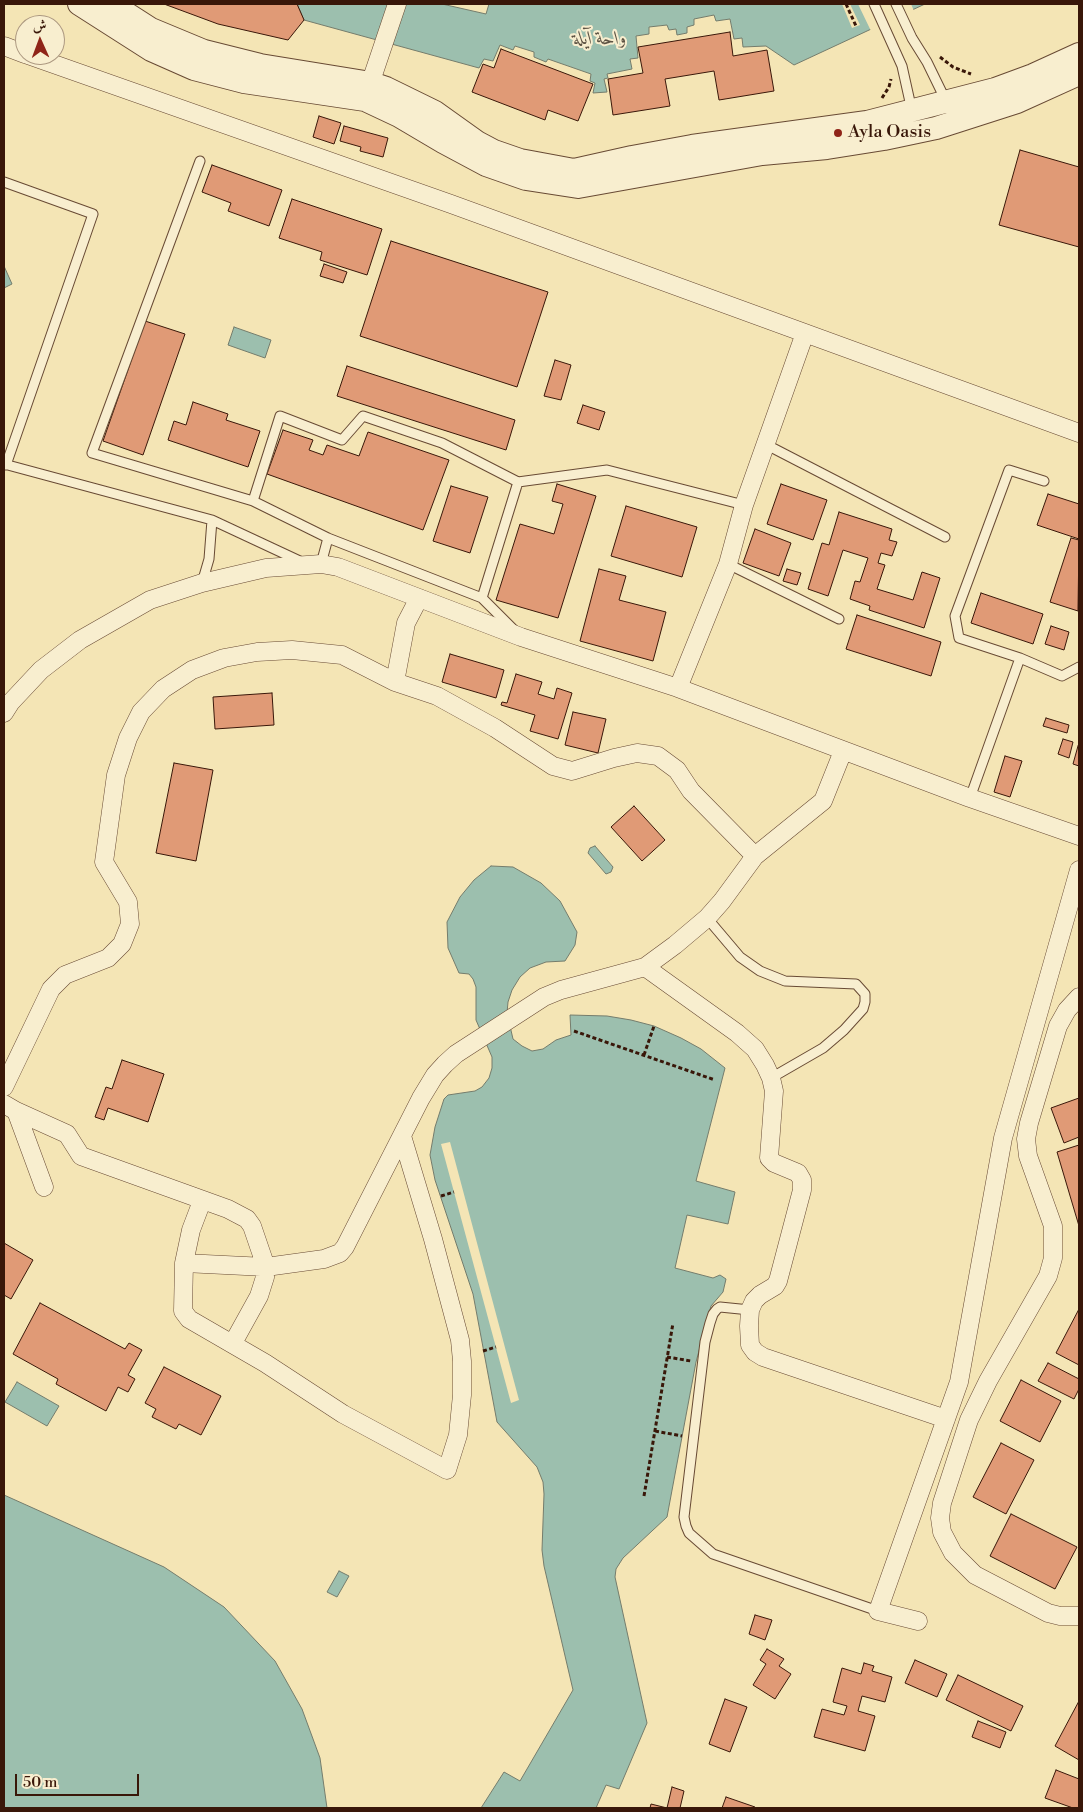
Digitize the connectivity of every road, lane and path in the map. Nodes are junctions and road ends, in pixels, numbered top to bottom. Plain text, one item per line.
1 (79, 4) edge
2 (112, 4) edge
3 (397, 4) edge
4 (846, 4) edge
5 (874, 4) edge
6 (896, 4) edge
7 (856, 26) dead end
8 (934, 52) dead end
9 (1079, 54) edge
10 (58, 65) edge
11 (1079, 74) edge
12 (973, 75) dead end
13 (892, 76) dead end
14 (368, 91) junction
15 (878, 103) dead end
16 (911, 110) junction
17 (941, 114) junction
18 (826, 138) junction
19 (200, 161) dead end
20 (4, 182) edge
21 (805, 333) junction
22 (1079, 433) edge
23 (766, 444) junction
24 (5, 464) edge
25 (518, 482) junction
26 (1044, 482) dead end
27 (253, 501) junction
28 (744, 505) junction
29 (212, 520) junction
30 (945, 537) dead end
31 (328, 538) junction
32 (313, 564) junction
33 (728, 564) junction
34 (202, 583) junction
35 (420, 598) junction
36 (482, 598) junction
37 (839, 619) dead end
38 (522, 637) junction
39 (1020, 658) junction
40 (1079, 667) edge
41 (395, 682) junction
42 (678, 688) junction
43 (4, 713) edge
44 (843, 751) junction
45 (970, 798) junction
46 (1079, 836) edge
47 (755, 856) junction
48 (1079, 870) edge
49 (707, 918) junction
50 (645, 967) junction
51 (1079, 997) edge
52 (654, 1026) dead end
53 (574, 1031) dead end
54 (644, 1055) junction
55 (771, 1078) junction
56 (716, 1080) dead end
57 (4, 1087) edge
58 (10, 1108) edge
59 (402, 1136) junction
60 (44, 1187) dead end
61 (454, 1192) dead end
62 (441, 1196) dead end
63 (202, 1200) junction
64 (184, 1263) junction
65 (266, 1268) junction
66 (750, 1310) junction
67 (673, 1323) dead end
68 (233, 1343) junction
69 (496, 1347) dead end
70 (483, 1351) dead end
71 (667, 1356) junction
72 (696, 1362) dead end
73 (946, 1419) junction
74 (655, 1431) junction
75 (682, 1436) dead end
76 (644, 1496) dead end
77 (878, 1611) junction
78 (1079, 1616) edge
79 (918, 1621) dead end

1 - 14 street
2 - 14 street
3 - 14 street
4 - 7 path
5 - 16 lane
6 - 17 lane
8 - 12 path
9 - 17 street
10 - 21 street
11 - 17 street
13 - 15 path
14 - 18 street
16 - 17 street
16 - 18 street
17 - 18 street
19 - 27 lane
20 - 24 lane
21 - 22 street
21 - 23 street
23 - 28 street
23 - 30 lane
24 - 29 lane
25 - 27 lane
25 - 28 lane
25 - 36 lane
26 - 39 lane
27 - 31 lane
28 - 33 street
29 - 32 lane
29 - 34 lane
31 - 32 lane
31 - 36 lane
32 - 34 street
32 - 35 street
33 - 37 lane
33 - 42 street
34 - 43 street
35 - 38 street
35 - 41 street
36 - 38 lane
38 - 42 street
39 - 40 lane
39 - 45 lane
41 - 47 street
41 - 57 street
42 - 44 street
44 - 45 street
44 - 47 street
45 - 46 street
47 - 49 street
48 - 73 street
49 - 50 street
49 - 55 lane
50 - 55 street
50 - 59 street
51 - 78 street
52 - 54 path
53 - 54 path
54 - 56 path
55 - 66 street
58 - 60 street
58 - 63 street
59 - 65 street
59 - 68 street
61 - 62 path
63 - 64 street
63 - 65 street
64 - 65 street
64 - 68 street
65 - 68 street
66 - 73 street
66 - 77 lane
67 - 71 path
69 - 70 path
71 - 72 path
71 - 74 path
73 - 77 street
74 - 75 path
74 - 76 path
77 - 79 street

